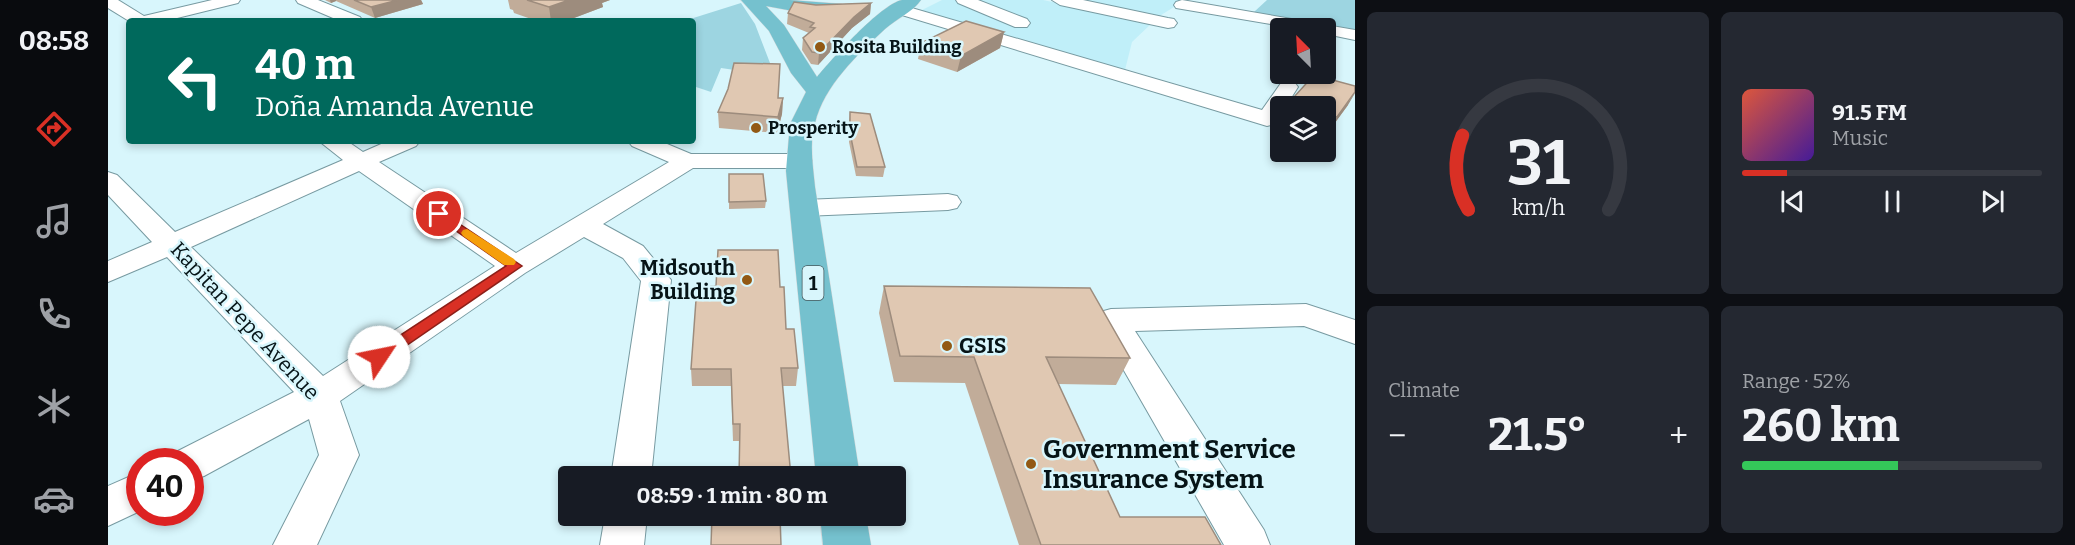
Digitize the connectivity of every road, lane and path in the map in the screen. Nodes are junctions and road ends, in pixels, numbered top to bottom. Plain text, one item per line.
1 (232, 0) edge
2 (304, 0) edge
3 (750, 0) edge
4 (760, 0) edge
5 (964, 0) edge
6 (1060, 0) edge
7 (108, 1) edge
8 (1185, 3) edge
9 (905, 4) edge
10 (137, 18) edge
11 (155, 18) edge
12 (347, 18) edge
13 (1270, 19) edge
14 (1021, 23) dead end
15 (1336, 31) edge
16 (1355, 35) edge
17 (1288, 87) dead end
18 (818, 93) junction
19 (336, 144) edge
20 (401, 144) edge
21 (647, 144) edge
22 (364, 161) junction
23 (688, 161) junction
24 (800, 161) junction
25 (108, 180) edge
26 (948, 202) dead end
27 (804, 208) junction
28 (585, 226) junction
29 (173, 244) junction
30 (515, 266) junction
31 (108, 272) edge
32 (1355, 332) edge
33 (320, 396) junction
34 (204, 457) edge
35 (632, 466) edge
36 (837, 466) edge
37 (126, 497) edge
38 (108, 507) edge
39 (625, 526) edge
40 (844, 526) edge
41 (295, 545) edge
42 (622, 545) edge
43 (847, 545) edge
44 (1248, 545) edge

1 - 11 street
2 - 12 street
3 - 18 main road
4 - 9 main road
5 - 14 street
6 - 8 street
7 - 10 street
8 - 13 street
9 - 17 street
9 - 18 main road, 1
15 - 16 street
18 - 24 main road, 1
19 - 22 street
20 - 22 street
21 - 23 street
22 - 29 street
22 - 30 street
23 - 24 street
23 - 28 street
24 - 27 main road, 1
25 - 29 street, Kapitan Pepe Avenue
26 - 27 street
27 - 36 main road, 1
28 - 30 street
28 - 35 street
29 - 31 street
29 - 33 street, Kapitan Pepe Avenue
30 - 33 street
32 - 44 street
33 - 34 street
33 - 41 street, Kapitan Pepe Avenue
37 - 38 street
39 - 42 street
40 - 43 main road

